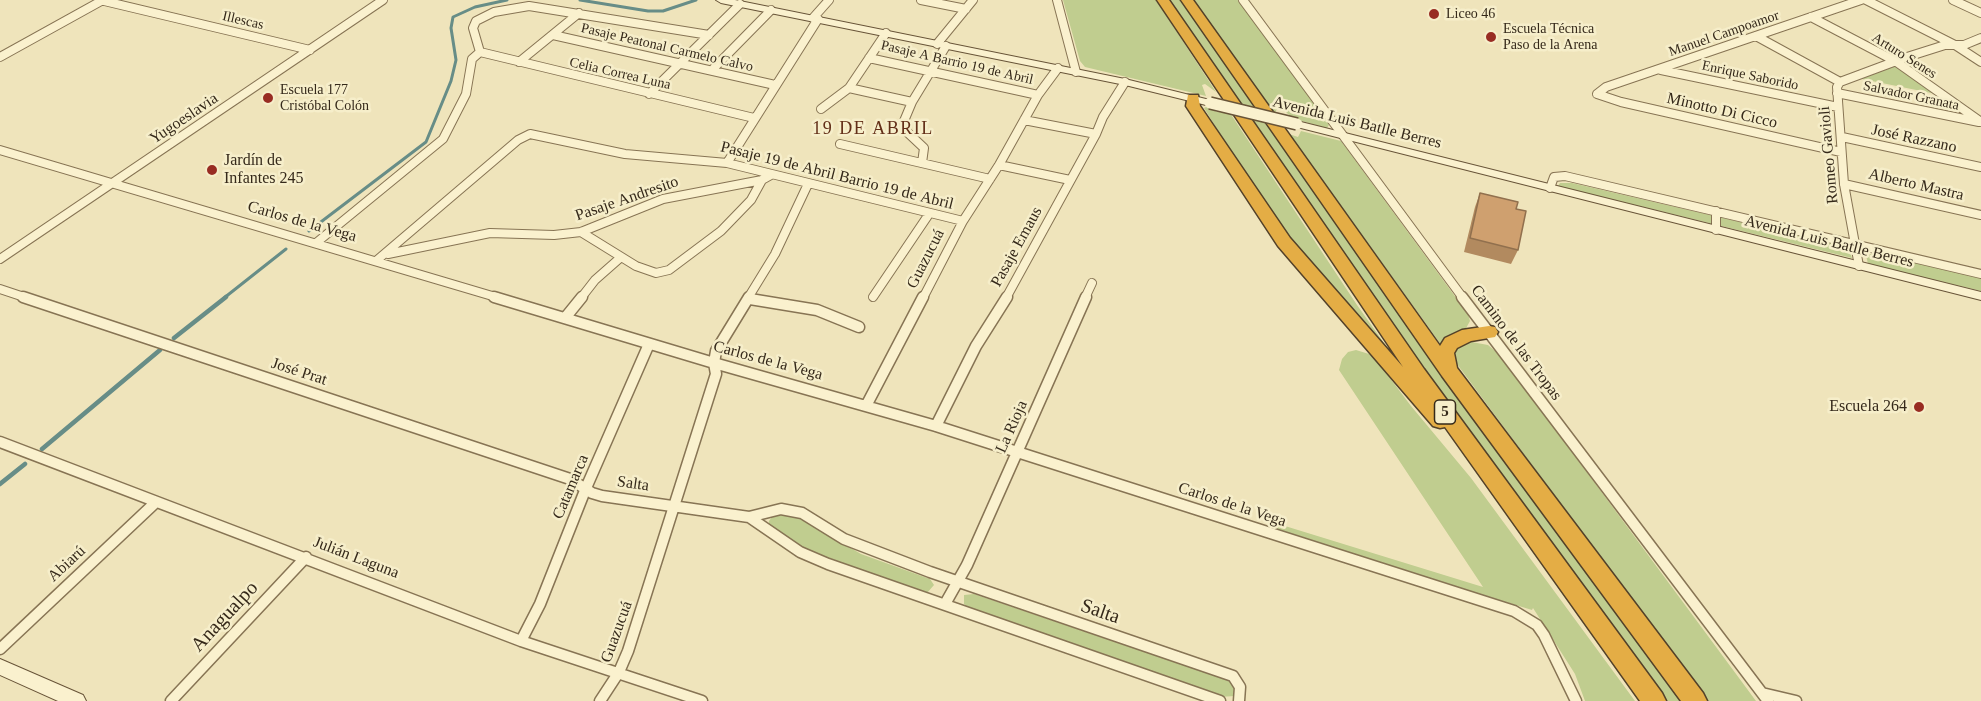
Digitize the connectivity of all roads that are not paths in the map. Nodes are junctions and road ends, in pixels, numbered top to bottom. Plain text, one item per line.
1 (102, 0) edge
2 (384, 0) edge
3 (725, 0) edge
4 (829, 0) edge
5 (921, 0) edge
6 (973, 0) edge
7 (1057, 0) edge
8 (1163, 0) edge
9 (1187, 0) edge
10 (1243, 0) edge
11 (1861, 0) edge
12 (1866, 0) edge
13 (1953, 0) edge
14 (740, 4) junction
15 (966, 9) junction
16 (771, 10) junction
17 (579, 13) junction
18 (1981, 13) edge
19 (1811, 17) junction
20 (815, 19) junction
21 (886, 33) junction
22 (709, 34) junction
23 (553, 35) junction
24 (1756, 36) junction
25 (1981, 38) edge
26 (941, 45) junction
27 (1955, 45) junction
28 (310, 50) junction
29 (480, 52) junction
30 (0, 57) edge
31 (869, 58) junction
32 (519, 62) junction
33 (1895, 62) junction
34 (1981, 62) edge
35 (680, 63) junction
36 (1058, 68) junction
37 (1658, 69) junction
38 (712, 70) junction
39 (930, 72) junction
40 (1076, 72) junction
41 (1125, 82) junction
42 (1840, 82) junction
43 (775, 85) junction
44 (849, 88) junction
45 (1597, 93) joint
46 (1837, 93) junction
47 (648, 94) junction
48 (1038, 95) junction
49 (1202, 100) junction
50 (912, 102) junction
51 (1838, 107) junction
52 (821, 109) dead end
53 (754, 118) junction
54 (1024, 120) junction
55 (1981, 122) edge
56 (1096, 134) junction
57 (1344, 136) junction
58 (1842, 137) junction
59 (840, 144) dead end
60 (0, 150) edge
61 (1841, 152) junction
62 (728, 163) junction
63 (922, 163) junction
64 (999, 165) junction
65 (1981, 167) edge
66 (771, 175) junction
67 (990, 179) junction
68 (762, 180) junction
69 (1070, 180) junction
70 (113, 184) junction
71 (808, 184) junction
72 (1844, 184) junction
73 (1550, 188) junction
74 (1716, 212) junction
75 (929, 214) junction
76 (1981, 215) edge
77 (963, 221) junction
78 (1716, 230) junction
79 (581, 232) junction
80 (316, 243) junction
81 (1855, 244) junction
82 (386, 255) junction
83 (620, 258) junction
84 (0, 259) edge
85 (376, 261) junction
86 (1859, 266) junction
87 (1981, 274) edge
88 (1092, 283) dead end
89 (0, 289) edge
90 (873, 297) dead end
91 (1981, 297) edge
92 (750, 299) junction
93 (566, 318) junction
94 (859, 327) dead end
95 (1489, 332) junction
96 (649, 344) junction
97 (714, 363) junction
98 (1448, 371) junction
99 (866, 406) junction
100 (936, 426) junction
101 (0, 442) edge
102 (1018, 453) junction
103 (1499, 487) junction
104 (586, 488) junction
105 (156, 502) junction
106 (674, 506) junction
107 (749, 517) junction
108 (306, 557) junction
109 (955, 582) junction
110 (945, 604) junction
111 (521, 641) junction
112 (0, 649) edge
113 (0, 667) edge
114 (619, 672) junction
115 (1765, 697) edge
116 (77, 701) edge
117 (171, 701) edge
118 (600, 701) edge
119 (702, 701) edge
120 (1220, 701) edge
121 (1239, 701) edge
122 (1576, 701) edge
123 (1654, 701) edge
124 (1695, 701) edge
125 (1796, 701) edge

1 - 28 street, Illescas
1 - 30 street
2 - 28 street, Yugoeslavia
3 - 14 main road, Avenida Luis Batlle Berres
4 - 20 street
5 - 15 street
6 - 15 street
7 - 40 street
8 - 103 highway, 5
9 - 98 highway, 5
10 - 57 street, Camino de las Tropas
11 - 19 street, Manuel Campoamor
12 - 27 street
13 - 18 street
14 - 16 main road, Avenida Luis Batlle Berres
14 - 22 street
15 - 26 street
16 - 20 main road, Avenida Luis Batlle Berres
16 - 38 street
17 - 22 street
17 - 23 street
17 - 29 street
19 - 24 street, Manuel Campoamor
19 - 33 street, Arturo Senes
20 - 21 main road, Avenida Luis Batlle Berres
20 - 43 street
21 - 26 main road, Avenida Luis Batlle Berres
21 - 31 street
22 - 35 street
23 - 32 street
23 - 35 street, Pasaje Peatonal Carmelo Calvo
24 - 37 street, Manuel Campoamor
24 - 42 street
25 - 27 street, Romeo Gavioli
26 - 36 main road, Avenida Luis Batlle Berres
26 - 39 street
27 - 33 street, Romeo Gavioli
27 - 34 street
28 - 70 street, Yugoeslavia
29 - 32 street, Celia Correa Luna
29 - 80 street
31 - 39 street, Pasaje A Barrio 19 de Abril
31 - 44 street
32 - 47 street, Celia Correa Luna
33 - 42 street, Romeo Gavioli
33 - 55 street, Arturo Senes
35 - 38 street, Pasaje Peatonal Carmelo Calvo
35 - 47 street
36 - 40 main road, Avenida Luis Batlle Berres
36 - 48 street, Guazucuá
37 - 45 street, Manuel Campoamor
37 - 51 street, Enrique Saborido
38 - 43 street, Pasaje Peatonal Carmelo Calvo
39 - 48 street, Pasaje A Barrio 19 de Abril
39 - 50 street
40 - 41 main road, Avenida Luis Batlle Berres
41 - 49 main road, Avenida Luis Batlle Berres
41 - 56 street, Pasaje Emaus
42 - 46 street, Romeo Gavioli
43 - 53 street
44 - 50 street
44 - 52 street
45 - 61 street, Minotto Di Cicco
46 - 51 street, Romeo Gavioli
46 - 55 street, Salvador Granata
47 - 53 street, Celia Correa Luna
48 - 54 street, Guazucuá
49 - 57 main road, Avenida Luis Batlle Berres, bridge
49 - 103 highway
50 - 63 street
51 - 58 street, Romeo Gavioli
53 - 62 street
54 - 56 street
54 - 64 street, Guazucuá
56 - 69 street, Pasaje Emaus
57 - 73 main road, Avenida Luis Batlle Berres
57 - 95 street, Camino de las Tropas
58 - 61 street, Romeo Gavioli
58 - 65 street, José Razzano
59 - 63 street
60 - 70 street, Carlos de la Vega
61 - 72 street, Romeo Gavioli
62 - 66 street, Pasaje 19 de Abril Barrio 19 de Abril
62 - 82 street, Pasaje 19 de Abril Barrio 19 de Abril
63 - 67 street
64 - 67 street, Guazucuá
64 - 69 street
66 - 68 street, Pasaje Andresito
66 - 71 street, Pasaje 19 de Abril Barrio 19 de Abril
67 - 77 street, Guazucuá
68 - 79 street, Pasaje Andresito
68 - 83 street
69 - 100 street, Pasaje Emaus
70 - 80 street, Carlos de la Vega
70 - 84 street, Yugoeslavia
71 - 75 street, Pasaje 19 de Abril Barrio 19 de Abril
71 - 92 street, Guazucuá
72 - 76 street, Alberto Mastra
72 - 81 street, Romeo Gavioli
73 - 74 street
73 - 78 main road, Avenida Luis Batlle Berres
74 - 78 street
74 - 81 street
75 - 77 street, Pasaje 19 de Abril Barrio 19 de Abril
75 - 90 street
77 - 99 street, Guazucuá
78 - 86 main road, Avenida Luis Batlle Berres
79 - 82 street, Pasaje Andresito
79 - 83 street
80 - 85 street, Carlos de la Vega
81 - 86 street, Romeo Gavioli
81 - 87 street
82 - 85 street
83 - 93 street
85 - 93 street, Carlos de la Vega
86 - 91 main road, Avenida Luis Batlle Berres
88 - 102 street, La Rioja
89 - 104 street, José Prat
92 - 94 street
92 - 97 street, Guazucuá
93 - 96 street, Carlos de la Vega
95 - 98 highway
95 - 115 street, Camino de las Tropas
96 - 97 street, Carlos de la Vega
96 - 104 street, Catamarca
97 - 99 street, Carlos de la Vega
97 - 106 street, Guazucuá
98 - 124 highway, 5
99 - 100 street, Carlos de la Vega
100 - 102 street, Carlos de la Vega
101 - 105 street, Julián Laguna
102 - 109 street, La Rioja
102 - 122 street, Carlos de la Vega
103 - 123 highway, 5
104 - 106 street, Salta
104 - 111 street, Catamarca
105 - 108 street, Julián Laguna
105 - 112 street, Abiarú
106 - 107 street, Salta
106 - 114 street, Guazucuá
107 - 109 street, Salta
107 - 110 street, Salta
108 - 111 street, Julián Laguna
108 - 117 street, Anagualpo
109 - 110 street
109 - 121 street, Salta
110 - 120 street, Salta
111 - 114 street, Julián Laguna
113 - 116 main road
114 - 118 street, Guazucuá
114 - 119 street, Julián Laguna
115 - 125 street

